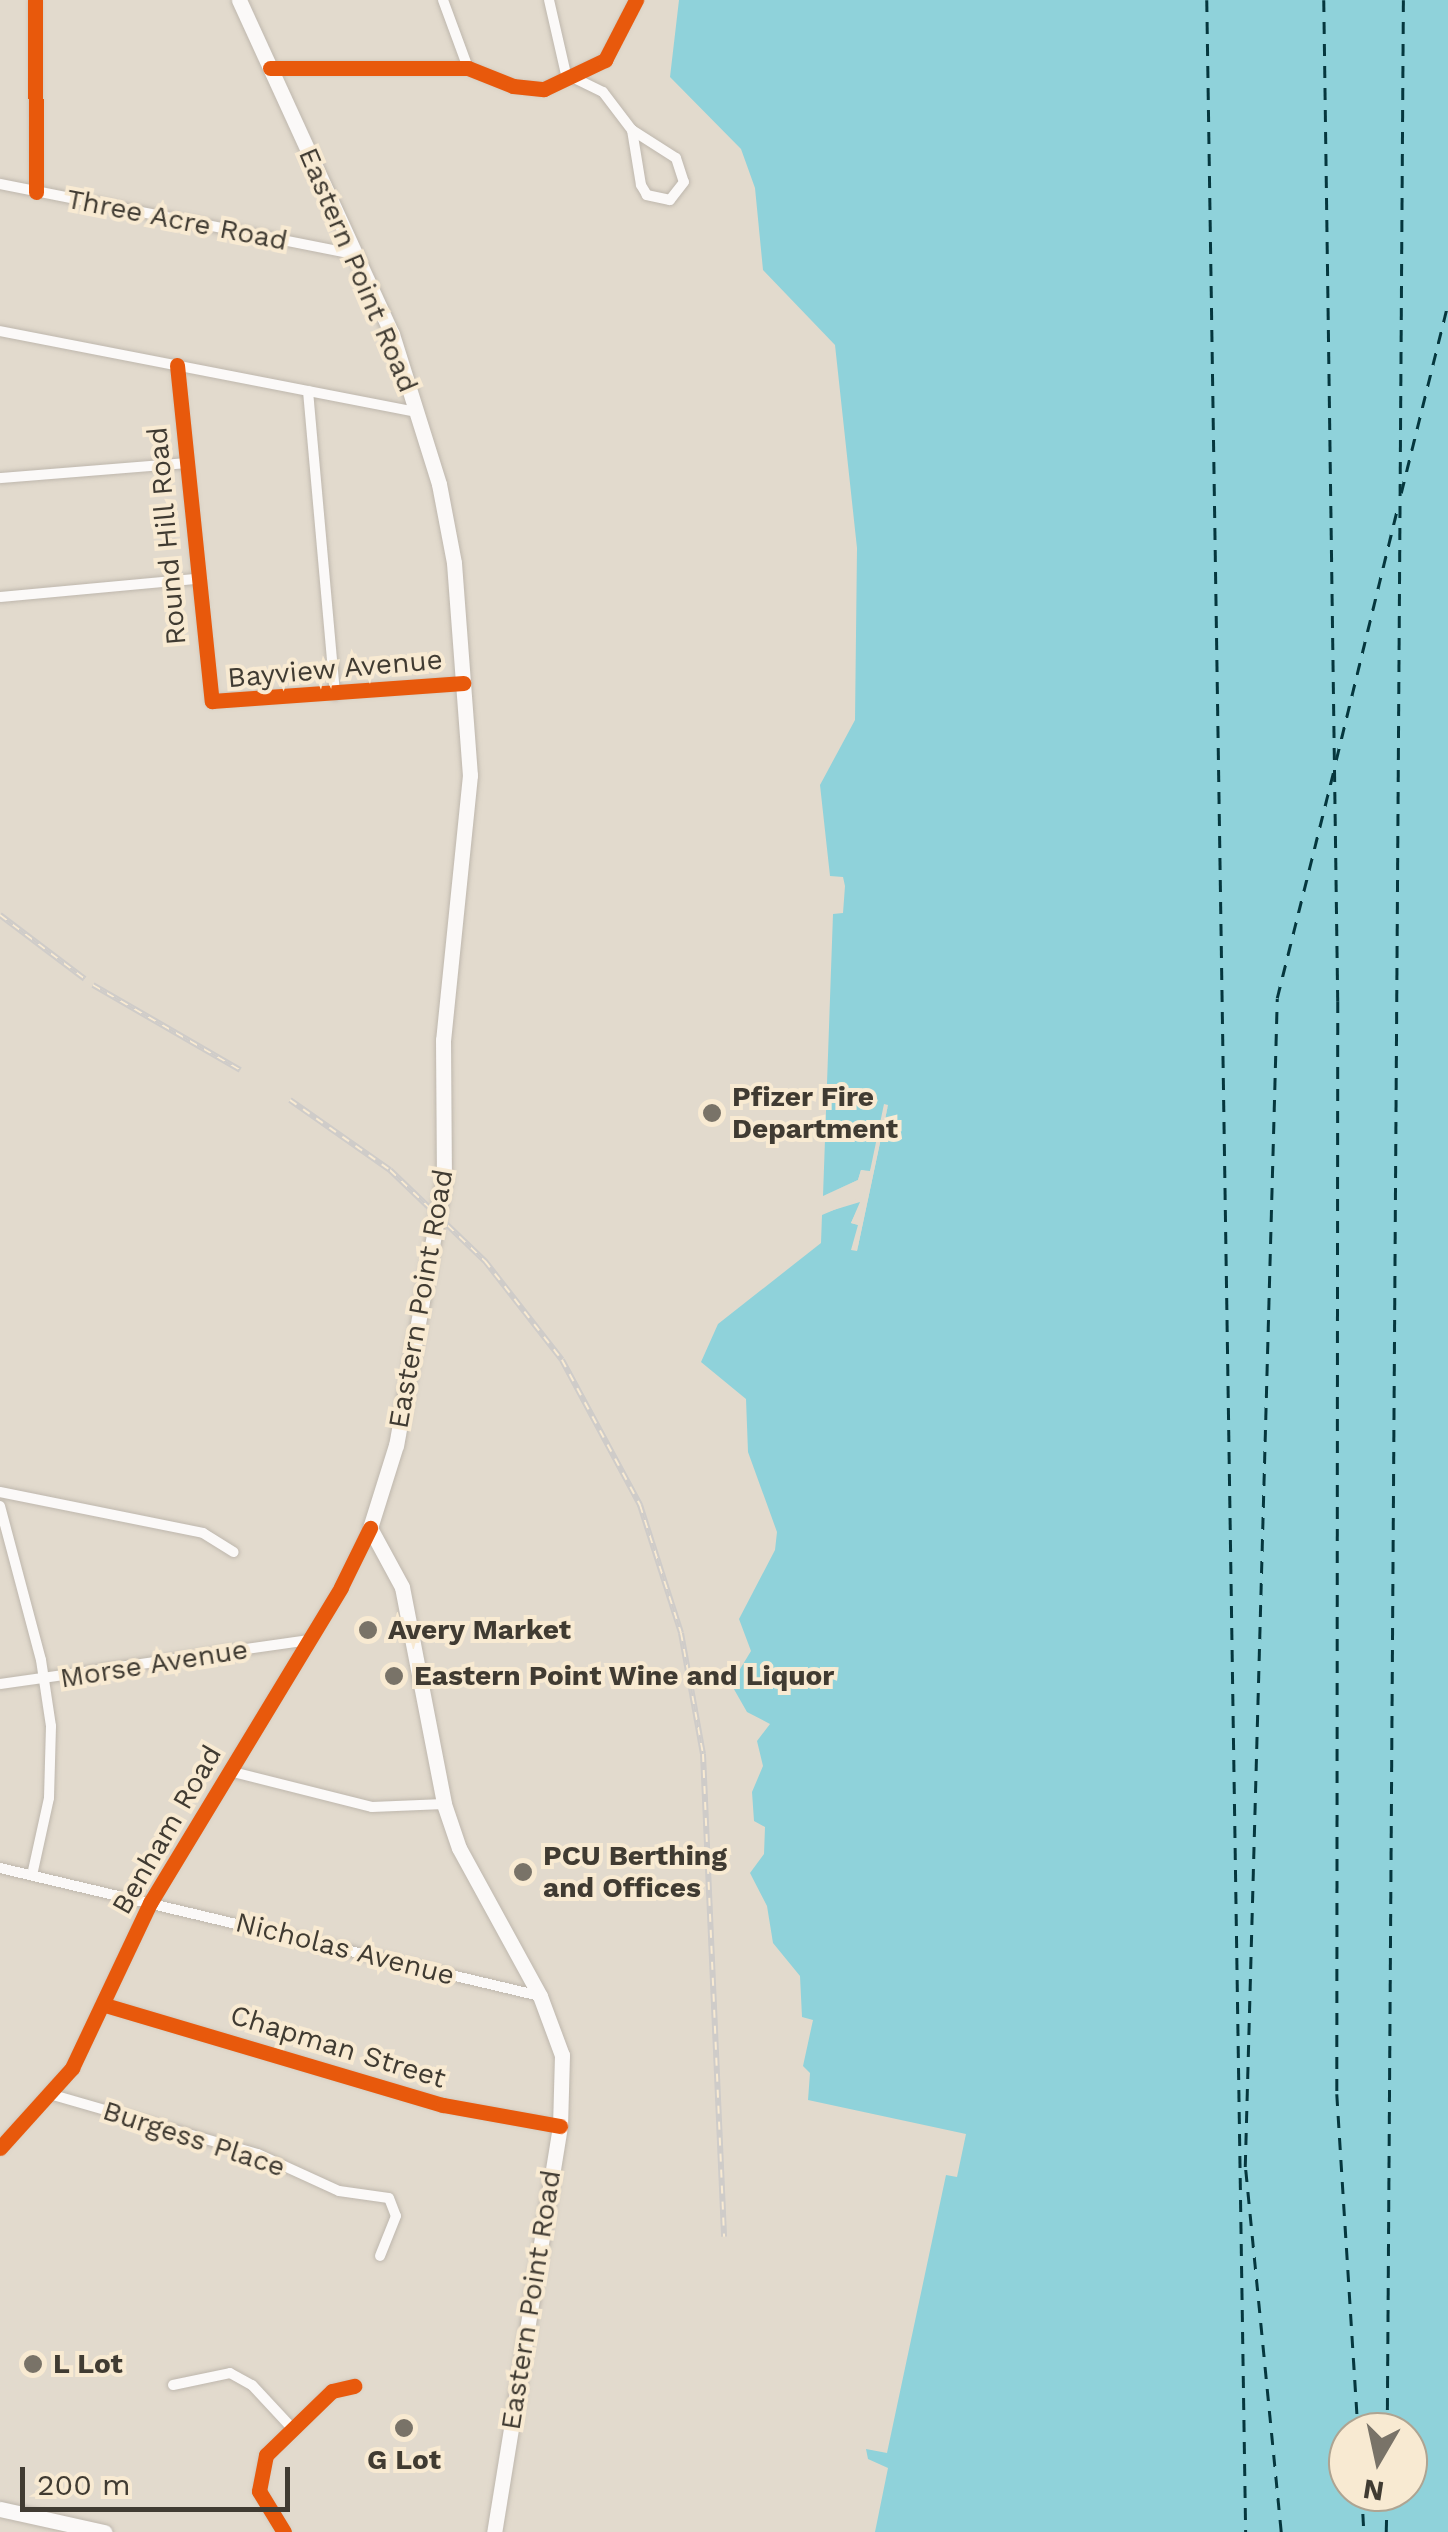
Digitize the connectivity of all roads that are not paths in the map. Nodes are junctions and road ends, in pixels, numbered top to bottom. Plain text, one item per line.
1 (35, 0) edge
2 (240, 0) edge
3 (443, 0) edge
4 (548, 0) edge
5 (636, 0) edge
6 (270, 68) junction
7 (468, 68) junction
8 (580, 77) junction
9 (632, 130) junction
10 (0, 184) edge
11 (36, 192) junction
12 (355, 254) junction
13 (0, 331) edge
14 (177, 365) junction
15 (308, 391) junction
16 (418, 412) junction
17 (185, 463) junction
18 (0, 478) edge
19 (196, 579) junction
20 (0, 597) edge
21 (464, 684) junction
22 (335, 695) junction
23 (212, 701) joint
24 (0, 1492) edge
25 (0, 1506) edge
26 (370, 1528) junction
27 (234, 1552) dead end
28 (308, 1640) junction
29 (44, 1681) junction
30 (0, 1684) edge
31 (229, 1770) junction
32 (444, 1804) junction
33 (0, 1868) edge
34 (32, 1876) junction
35 (150, 1902) junction
36 (540, 1996) junction
37 (105, 2006) junction
38 (53, 2095) junction
39 (560, 2126) junction
40 (0, 2148) edge
41 (380, 2256) dead end
42 (173, 2385) dead end
43 (354, 2386) dead end
44 (291, 2427) junction
45 (0, 2508) edge
46 (104, 2532) edge
47 (284, 2532) edge
48 (494, 2532) edge

1 - 11 street
2 - 6 main road, Eastern Point Road
3 - 7 street
4 - 8 street
5 - 8 street
6 - 7 street
6 - 12 main road, Eastern Point Road
7 - 8 street
8 - 9 street
9 - 9 street
10 - 11 street, Three Acre Road
11 - 12 street, Three Acre Road
12 - 16 main road, Eastern Point Road
13 - 14 street
14 - 15 street
14 - 17 street, Round Hill Road
15 - 16 street
15 - 22 street
16 - 21 main road, Eastern Point Road
17 - 18 street
17 - 19 street, Round Hill Road
19 - 20 street
19 - 23 street, Round Hill Road
21 - 22 street, Bayview Avenue
21 - 26 main road, Eastern Point Road
22 - 23 street, Bayview Avenue
24 - 27 street
25 - 29 street
26 - 28 street, Benham Road
26 - 32 main road, Eastern Point Road
28 - 29 street, Morse Avenue
28 - 31 street, Benham Road
29 - 30 street, Morse Avenue
29 - 34 street
31 - 32 street
31 - 35 street, Benham Road
32 - 36 main road, Eastern Point Road
33 - 34 street, Nicholas Avenue
34 - 35 street, Nicholas Avenue
35 - 36 street, Nicholas Avenue
35 - 37 street, Benham Road
36 - 39 main road, Eastern Point Road
37 - 38 street, Benham Road
37 - 39 street, Chapman Street
38 - 40 street, Benham Road
38 - 41 street, Burgess Place
39 - 48 main road, Eastern Point Road
42 - 44 street
43 - 44 street
44 - 47 street
45 - 46 main road

